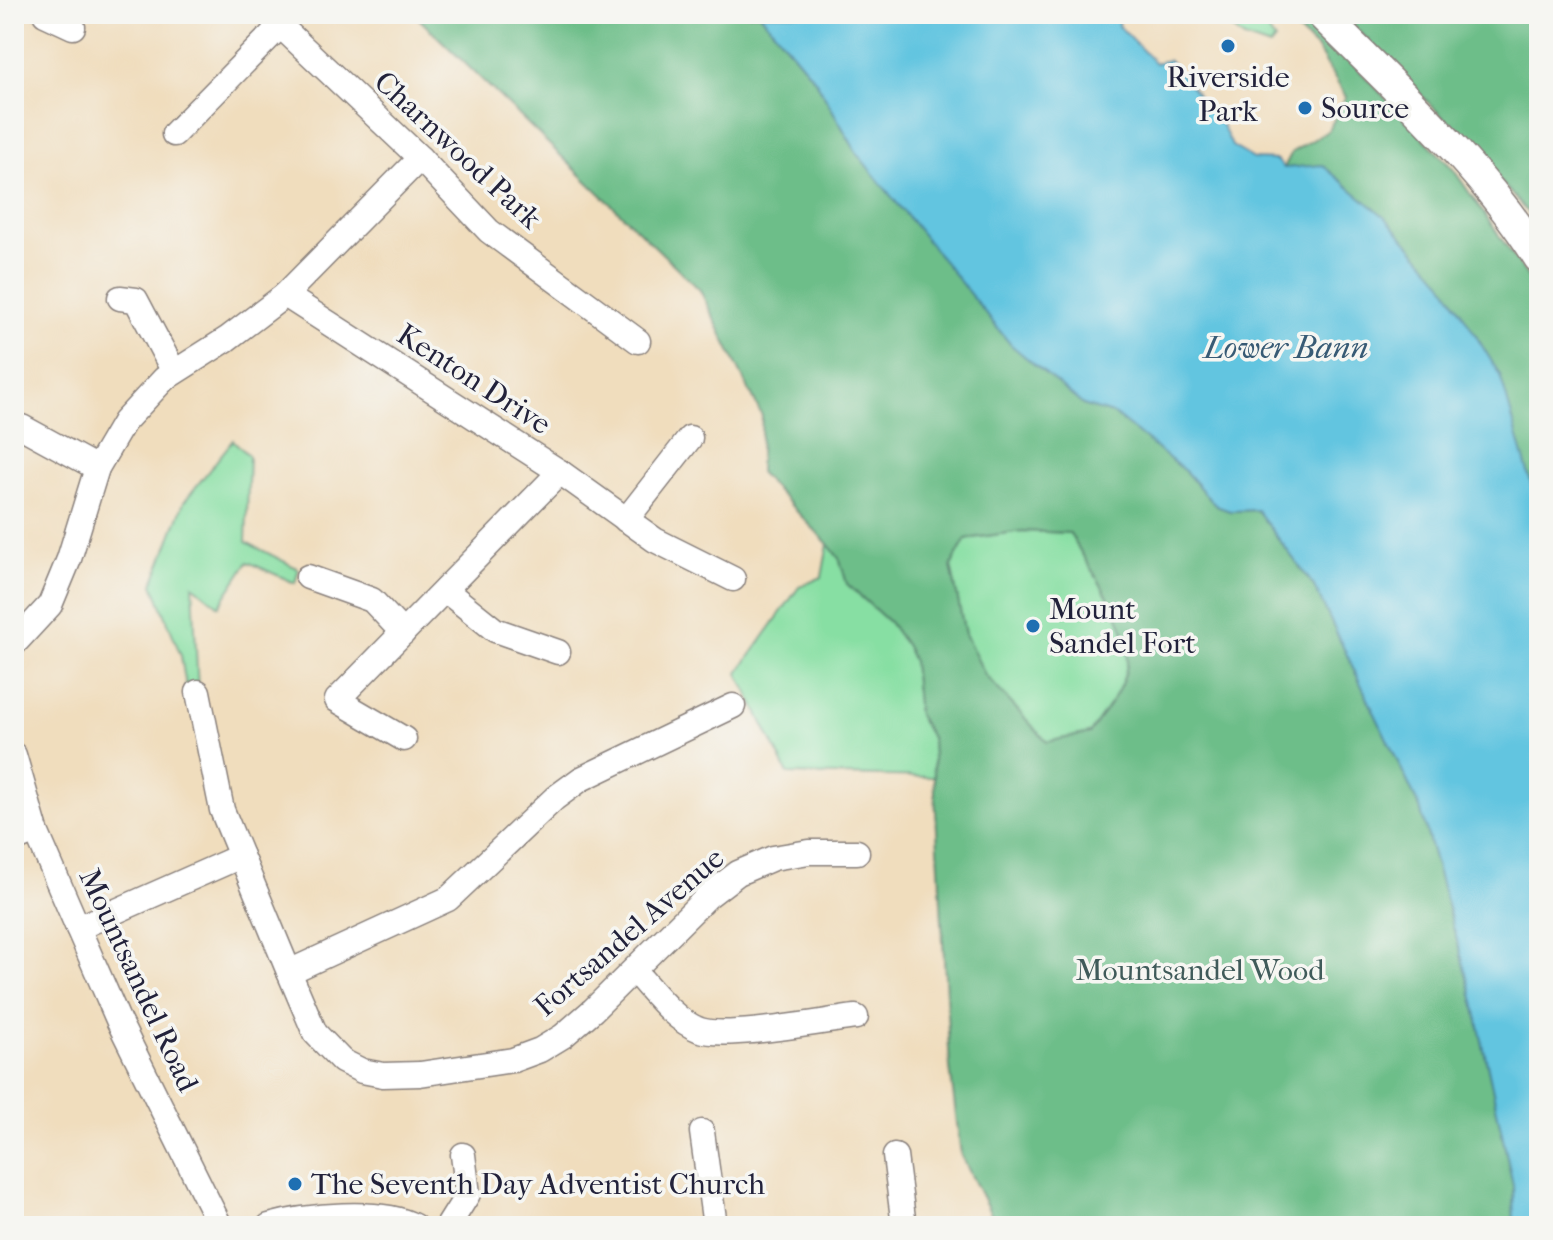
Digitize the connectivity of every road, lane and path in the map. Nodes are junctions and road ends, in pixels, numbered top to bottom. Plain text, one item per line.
1 (45, 14) edge
2 (1321, 14) edge
3 (274, 20) edge
4 (73, 27) dead end
5 (174, 134) dead end
6 (420, 158) junction
7 (1539, 258) edge
8 (285, 295) junction
9 (120, 298) dead end
10 (638, 341) dead end
11 (174, 372) junction
12 (22, 427) dead end
13 (690, 438) dead end
14 (97, 468) junction
15 (560, 472) junction
16 (626, 520) junction
17 (308, 577) dead end
18 (733, 579) dead end
19 (445, 590) junction
20 (403, 633) junction
21 (14, 644) edge
22 (558, 652) dead end
23 (198, 692) dead end
24 (733, 706) dead end
25 (404, 739) dead end
26 (14, 755) edge
27 (25, 836) edge
28 (857, 852) dead end
29 (241, 856) junction
30 (78, 928) junction
31 (289, 972) junction
32 (635, 972) junction
33 (856, 1017) dead end
34 (702, 1132) dead end
35 (463, 1155) dead end
36 (895, 1156) dead end
37 (220, 1226) edge
38 (269, 1226) edge
39 (414, 1226) edge
40 (448, 1226) edge
41 (715, 1226) edge
42 (904, 1226) edge

1 - 4 street
2 - 7 main road
3 - 5 street, Charnwood Park
3 - 6 street, Charnwood Park
6 - 8 street
6 - 10 street, Charnwood Park
8 - 11 street
8 - 15 street, Kenton Drive
9 - 11 street
11 - 14 street
12 - 14 street
13 - 16 street
14 - 21 street
15 - 16 street, Kenton Drive
15 - 19 street
16 - 18 street, Kenton Drive
17 - 20 street
19 - 20 street
19 - 22 street
20 - 25 street
23 - 29 street, Fortsandel Avenue
24 - 31 street
26 - 27 street, Mountsandel Road
27 - 30 street, Mountsandel Road
28 - 32 street, Fortsandel Avenue
29 - 30 street
29 - 31 street, Fortsandel Avenue
30 - 37 street, Mountsandel Road
31 - 32 street, Fortsandel Avenue
32 - 33 street
34 - 41 street
35 - 40 street
36 - 42 street
38 - 39 street

